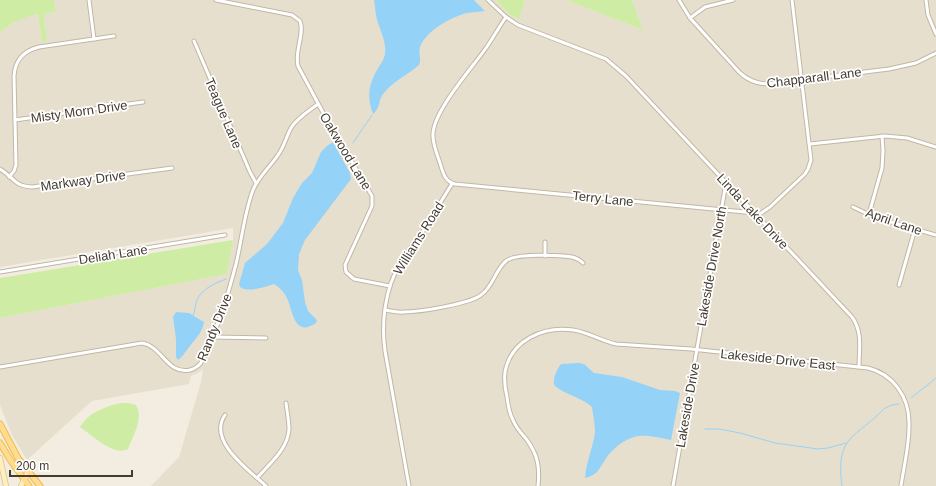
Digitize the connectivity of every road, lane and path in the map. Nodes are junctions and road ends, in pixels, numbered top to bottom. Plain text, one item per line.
1 (89, 0) edge
2 (216, 0) edge
3 (488, 0) edge
4 (678, 0) edge
5 (733, 0) edge
6 (792, 0) edge
7 (926, 0) edge
8 (506, 17) junction
9 (690, 18) junction
10 (936, 34) edge
11 (114, 36) dead end
12 (94, 39) junction
13 (194, 41) dead end
14 (936, 53) edge
15 (802, 80) junction
16 (143, 102) dead end
17 (318, 104) junction
18 (15, 120) junction
19 (882, 136) junction
20 (810, 144) junction
21 (936, 147) edge
22 (172, 168) dead end
23 (0, 169) edge
24 (10, 177) junction
25 (256, 183) junction
26 (726, 183) junction
27 (452, 184) junction
28 (853, 207) dead end
29 (721, 210) junction
30 (756, 214) junction
31 (869, 214) junction
32 (915, 229) junction
33 (936, 234) edge
34 (225, 235) dead end
35 (545, 242) dead end
36 (545, 256) junction
37 (583, 262) dead end
38 (0, 272) edge
39 (899, 285) dead end
40 (390, 286) junction
41 (385, 310) junction
42 (212, 337) junction
43 (266, 338) dead end
44 (697, 350) junction
45 (0, 367) edge
46 (858, 367) junction
47 (286, 403) dead end
48 (225, 415) dead end
49 (0, 424) edge
50 (0, 443) edge
51 (0, 458) edge
52 (28, 472) junction
53 (257, 478) junction
54 (24, 480) junction
55 (6, 486) edge
56 (21, 486) edge
57 (29, 486) edge
58 (40, 486) edge
59 (266, 486) edge
60 (409, 486) edge
61 (538, 486) edge
62 (673, 486) edge
63 (901, 486) edge

1 - 12 street
2 - 17 street, Oakwood Lane
3 - 8 street, Linda Lake Drive
4 - 9 street, Chapparall Lane
5 - 9 street
6 - 15 street
7 - 10 street
8 - 26 street, Linda Lake Drive
8 - 27 street
9 - 15 street, Chapparall Lane
11 - 12 street
12 - 18 street
13 - 25 street, Teague Lane
14 - 15 street, Chapparall Lane
15 - 20 street
16 - 18 street, Misty Morn Drive
17 - 25 street, Randy Drive
17 - 40 street, Oakwood Lane
18 - 24 street
19 - 20 street
19 - 21 street
19 - 31 street
20 - 30 street
22 - 24 street, Markway Drive
23 - 24 street, Markway Drive
25 - 42 street, Randy Drive
26 - 29 street, Lakeside Drive North
26 - 30 street, Linda Lake Drive
27 - 29 street, Terry Lane
27 - 40 street, Williams Road
28 - 31 street, April Lane
29 - 30 street, Terry Lane
29 - 44 street, Lakeside Drive North
30 - 46 street, Linda Lake Drive
31 - 32 street, April Lane
32 - 33 street, April Lane
32 - 39 street
34 - 38 street, Deliah Lane
35 - 36 street
36 - 37 street
36 - 41 street
40 - 41 street, Williams Road
41 - 60 street, Williams Road
42 - 43 street
42 - 45 street, Randy Drive
44 - 46 street, Lakeside Drive East
44 - 61 street, Lakeside Drive
44 - 62 street, Lakeside Drive
46 - 63 street
47 - 53 street
48 - 53 street
49 - 52 main road
50 - 54 main road
51 - 55 main road
52 - 54 main road
52 - 58 main road
53 - 59 street
54 - 56 main road
54 - 57 main road

